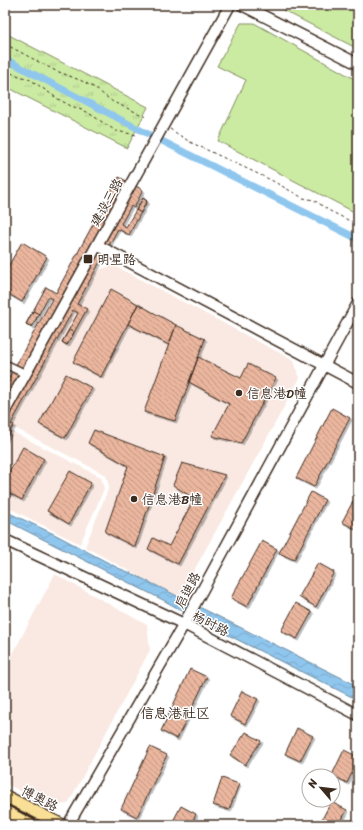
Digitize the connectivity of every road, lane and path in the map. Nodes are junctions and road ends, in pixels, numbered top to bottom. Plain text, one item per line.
1 (230, 5) edge
2 (242, 5) edge
3 (5, 44) edge
4 (358, 64) edge
5 (5, 71) edge
6 (147, 117) dead end
7 (166, 128) junction
8 (137, 135) dead end
9 (358, 226) edge
10 (97, 245) junction
11 (358, 302) edge
12 (5, 364) edge
13 (324, 365) junction
14 (26, 374) junction
15 (358, 382) edge
16 (5, 411) edge
17 (5, 540) edge
18 (186, 621) junction
19 (358, 715) edge
20 (5, 796) edge
21 (5, 811) edge
22 (31, 825) edge
23 (62, 825) edge
24 (68, 825) edge

1 - 7 street, 建设三路
2 - 4 street
3 - 6 path
5 - 8 path
7 - 9 path
7 - 10 street, 建设三路
10 - 13 street
10 - 14 street, 建设三路
11 - 13 street, 启迪路
12 - 14 street
13 - 15 street
13 - 18 street, 启迪路
14 - 16 street, 建设三路
17 - 18 street, 杨时路
18 - 19 street, 杨时路
18 - 24 street, 启迪路
20 - 23 main road, 博奥路
21 - 22 main road

